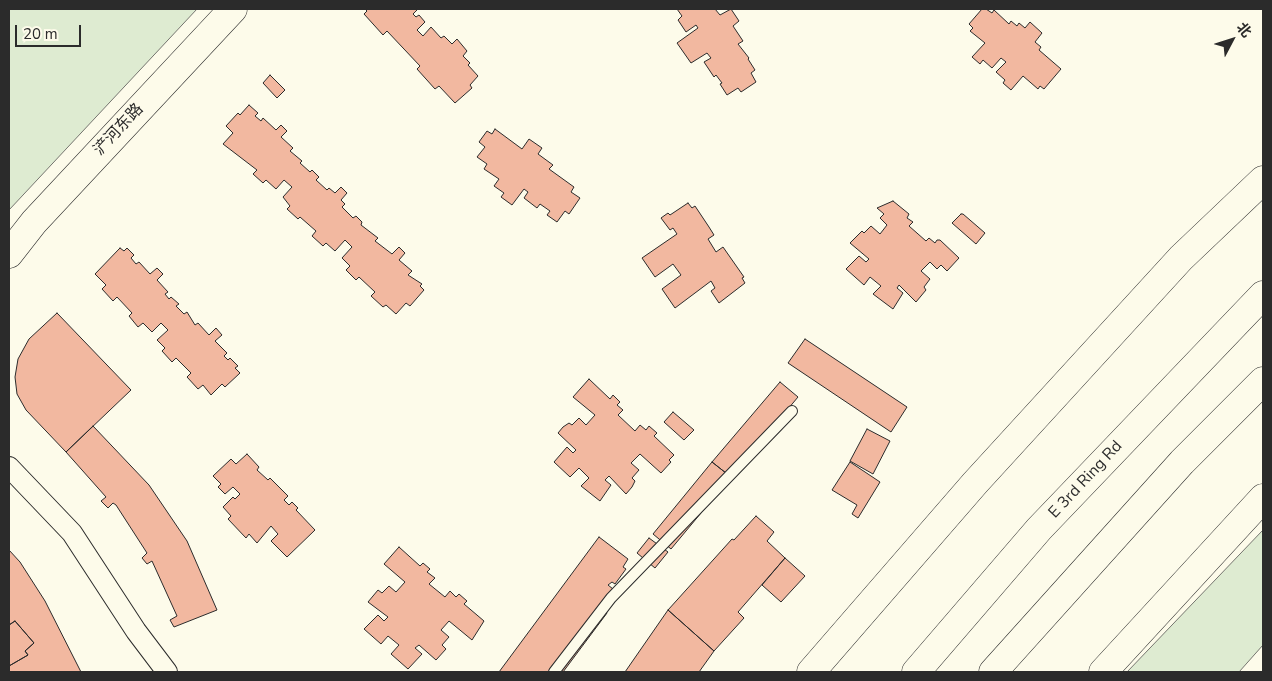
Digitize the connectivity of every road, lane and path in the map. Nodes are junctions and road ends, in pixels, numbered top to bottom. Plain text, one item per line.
1 (233, 9) edge
2 (1263, 180) edge
3 (9, 254) edge
4 (1263, 295) edge
5 (1263, 381) edge
6 (792, 412) dead end
7 (9, 467) edge
8 (1263, 498) edge
9 (167, 672) edge
10 (554, 672) edge
11 (811, 672) edge
12 (916, 672) edge
13 (993, 672) edge
14 (1103, 672) edge

1 - 3 main road, 浐河东路
2 - 11 main road
4 - 12 main road, E 3rd Ring Rd
5 - 13 main road
6 - 10 lane
7 - 9 street
8 - 14 main road

